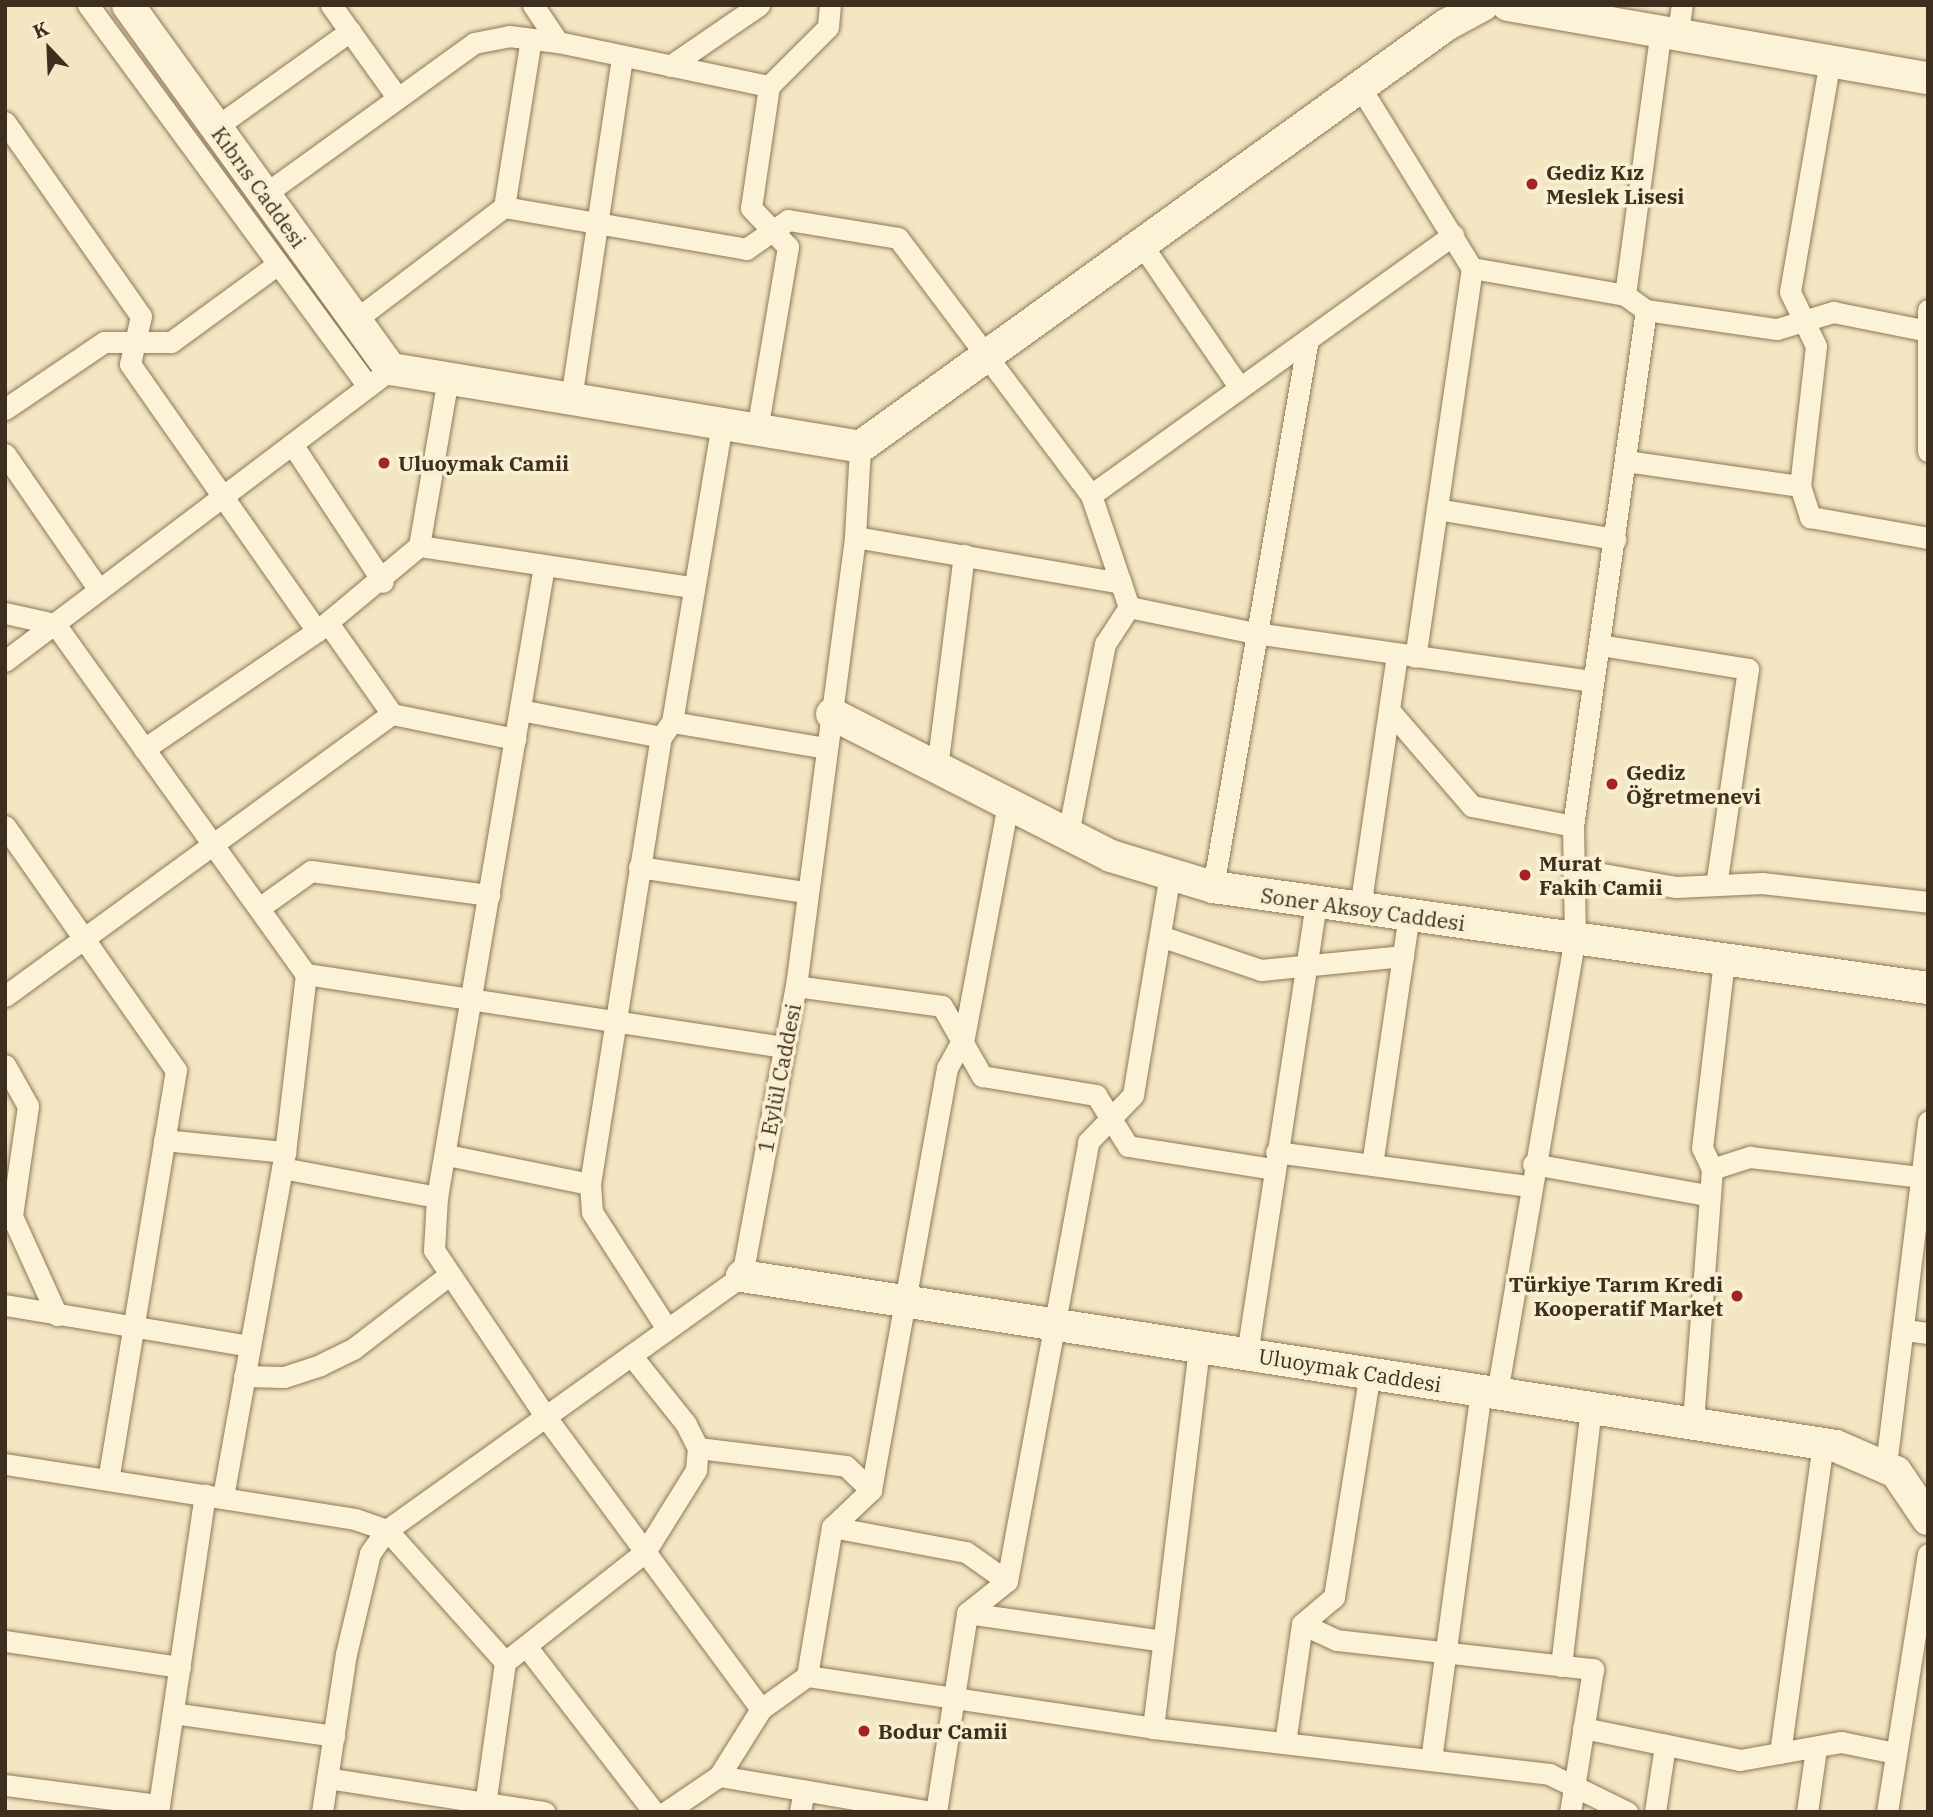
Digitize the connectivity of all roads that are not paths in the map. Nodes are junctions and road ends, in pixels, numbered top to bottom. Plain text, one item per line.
1 (88, 5) edge
2 (128, 5) edge
3 (331, 5) edge
4 (533, 5) edge
5 (759, 5) edge
6 (830, 5) edge
7 (1483, 5) edge
8 (1508, 5) edge
9 (1674, 22) edge
10 (350, 31) junction
11 (531, 39) junction
12 (558, 42) junction
13 (622, 56) junction
14 (1830, 60) junction
15 (670, 66) junction
16 (1928, 78) edge
17 (769, 86) junction
18 (1360, 87) junction
19 (397, 97) junction
20 (5, 122) edge
21 (216, 127) junction
22 (12, 148) edge
23 (265, 194) junction
24 (504, 207) junction
25 (598, 224) junction
26 (769, 233) junction
27 (1453, 235) junction
28 (1142, 245) junction
29 (278, 264) junction
30 (1472, 268) junction
31 (1625, 295) junction
32 (1646, 310) junction
33 (355, 320) junction
34 (1804, 321) junction
35 (1926, 324) edge
36 (136, 339) junction
37 (1308, 339) junction
38 (988, 356) junction
39 (379, 378) junction
40 (448, 378) junction
41 (1240, 388) junction
42 (571, 399) junction
43 (5, 409) edge
44 (722, 424) junction
45 (757, 430) junction
46 (292, 444) junction
47 (860, 447) junction
48 (1928, 452) edge
49 (5, 454) edge
50 (1626, 461) junction
51 (1800, 486) junction
52 (1091, 495) junction
53 (221, 498) junction
54 (1437, 509) junction
55 (855, 537) junction
56 (1928, 538) edge
57 (1615, 539) junction
58 (419, 546) junction
59 (964, 555) junction
60 (544, 566) junction
61 (383, 582) junction
62 (1121, 583) junction
63 (691, 587) junction
64 (99, 590) junction
65 (1129, 607) junction
66 (5, 613) edge
67 (55, 624) junction
68 (322, 627) junction
69 (1255, 633) junction
70 (1600, 645) junction
71 (1406, 656) junction
72 (5, 661) edge
73 (1593, 681) junction
74 (520, 710) junction
75 (1389, 710) junction
76 (392, 714) junction
77 (832, 714) junction
78 (667, 730) junction
79 (515, 739) junction
80 (826, 748) junction
81 (144, 749) junction
82 (937, 768) junction
83 (1008, 804) junction
84 (5, 826) edge
85 (1573, 826) junction
86 (1068, 834) junction
87 (214, 846) junction
88 (639, 867) junction
89 (1574, 869) junction
90 (1170, 873) junction
91 (1716, 885) junction
92 (1213, 887) junction
93 (804, 892) junction
94 (489, 895) junction
95 (1317, 902) junction
96 (1928, 902) edge
97 (259, 908) junction
98 (1360, 908) junction
99 (1409, 915) junction
100 (1160, 936) junction
101 (84, 939) junction
102 (1575, 939) junction
103 (1403, 957) junction
104 (1724, 960) junction
105 (1304, 968) junction
106 (306, 974) junction
107 (796, 986) junction
108 (1928, 988) edge
109 (5, 996) edge
110 (471, 999) junction
111 (614, 1020) junction
112 (964, 1037) junction
113 (785, 1046) junction
114 (5, 1065) edge
115 (1111, 1118) junction
116 (1928, 1122) edge
117 (164, 1140) junction
118 (447, 1155) junction
119 (283, 1160) junction
120 (1275, 1161) junction
121 (1533, 1164) junction
122 (1372, 1165) junction
123 (1712, 1169) junction
124 (1925, 1178) edge
125 (590, 1184) junction
126 (1529, 1186) junction
127 (1707, 1195) junction
128 (437, 1197) junction
129 (449, 1275) junction
130 (742, 1276) junction
131 (905, 1301) junction
132 (5, 1306) edge
133 (57, 1315) junction
134 (1058, 1324) junction
135 (133, 1329) junction
136 (667, 1329) junction
137 (1906, 1330) junction
138 (1928, 1333) edge
139 (249, 1346) junction
140 (1199, 1346) junction
141 (631, 1354) junction
142 (1247, 1354) junction
143 (1370, 1373) junction
144 (244, 1376) junction
145 (1489, 1392) junction
146 (1591, 1407) junction
147 (545, 1416) junction
148 (1693, 1422) junction
149 (1823, 1444) junction
150 (698, 1448) junction
151 (5, 1464) edge
152 (1886, 1465) junction
153 (108, 1479) junction
154 (871, 1490) junction
155 (214, 1496) junction
156 (1925, 1507) edge
157 (832, 1527) junction
158 (387, 1530) junction
159 (645, 1552) junction
160 (1928, 1554) edge
161 (1007, 1581) junction
162 (967, 1613) junction
163 (1302, 1624) junction
164 (5, 1640) edge
165 (1163, 1641) junction
166 (526, 1646) junction
167 (1444, 1652) junction
168 (505, 1662) junction
169 (1561, 1666) junction
170 (180, 1667) junction
171 (807, 1676) junction
172 (954, 1700) junction
173 (761, 1709) junction
174 (173, 1713) junction
175 (1153, 1728) junction
176 (1583, 1728) junction
177 (334, 1736) junction
178 (1285, 1743) junction
179 (1665, 1745) junction
180 (1816, 1749) junction
181 (1895, 1753) junction
182 (1780, 1754) junction
183 (1431, 1760) junction
184 (719, 1776) junction
185 (327, 1778) junction
186 (5, 1785) edge
187 (1574, 1785) junction
188 (804, 1790) junction
189 (485, 1807) edge
190 (159, 1808) edge
191 (322, 1812) edge
192 (544, 1812) edge
193 (654, 1812) edge
194 (666, 1812) edge
195 (800, 1812) edge
196 (933, 1812) edge
197 (1570, 1812) edge
198 (1628, 1812) edge
199 (1655, 1812) edge
200 (1807, 1812) edge
201 (1887, 1812) edge

1 - 29 street
2 - 21 street, Kıbrıs Caddesi
3 - 10 street
4 - 12 street
5 - 15 street
6 - 17 street
7 - 18 street
8 - 9 street
9 - 14 street
9 - 31 street
10 - 19 street
10 - 21 street
11 - 12 street
11 - 19 street
11 - 24 street
12 - 13 street
13 - 15 street
13 - 25 street
14 - 16 street
14 - 34 street
15 - 17 street
17 - 26 street
18 - 27 street
18 - 28 street
19 - 23 street
20 - 22 street
21 - 23 street, Kıbrıs Caddesi
22 - 36 street
23 - 33 street, Kıbrıs Caddesi
24 - 25 street
24 - 33 street
25 - 26 street
25 - 42 street
26 - 38 street
26 - 45 street
27 - 30 street
27 - 37 street
28 - 38 street
28 - 41 street
29 - 36 street
29 - 39 street
30 - 31 street
30 - 54 street
31 - 32 street
32 - 34 street
32 - 50 street
33 - 39 street, Kıbrıs Caddesi
34 - 35 street
34 - 51 street
35 - 48 street
36 - 43 street
36 - 53 street
37 - 41 street
37 - 69 street
38 - 47 street
38 - 52 street
39 - 40 street
39 - 46 street
40 - 42 street
40 - 58 street
41 - 52 street
42 - 44 street
44 - 45 street
44 - 63 street
45 - 47 street
46 - 53 street
46 - 61 street
47 - 55 street, 1 Eylül Caddesi
49 - 64 street
50 - 51 street
50 - 57 street
51 - 56 street
52 - 62 street
53 - 64 street
53 - 68 street
54 - 57 street
54 - 71 street
55 - 59 street
55 - 77 street, 1 Eylül Caddesi
57 - 70 street
58 - 60 street
58 - 61 street
59 - 62 street
59 - 82 street
60 - 63 street
60 - 74 street
61 - 68 street
62 - 65 street
63 - 78 street
64 - 67 street
65 - 69 street
65 - 86 street
66 - 67 street
67 - 72 street
67 - 81 street
68 - 76 street
68 - 81 street
69 - 71 street
69 - 92 street
70 - 73 street
70 - 91 street
71 - 73 street
71 - 75 street
73 - 85 street
74 - 78 street
74 - 79 street
75 - 85 street
75 - 98 street
76 - 79 street
76 - 87 street
77 - 80 street, 1 Eylül Caddesi
77 - 82 street, Soner Aksoy Caddesi
78 - 80 street
78 - 88 street
79 - 94 street
80 - 93 street, 1 Eylül Caddesi
81 - 87 street
82 - 83 street, Soner Aksoy Caddesi
83 - 86 street, Soner Aksoy Caddesi
83 - 112 street
84 - 101 street
85 - 89 street
86 - 90 street, Soner Aksoy Caddesi
87 - 97 street
87 - 101 street
88 - 93 street
88 - 111 street
89 - 91 street
89 - 102 street
90 - 92 street, Soner Aksoy Caddesi
90 - 100 street
91 - 96 street
92 - 95 street, Soner Aksoy Caddesi
93 - 107 street, 1 Eylül Caddesi
94 - 97 street
94 - 110 street
95 - 98 street, Soner Aksoy Caddesi
95 - 105 street
97 - 106 street
98 - 99 street, Soner Aksoy Caddesi
99 - 102 street, Soner Aksoy Caddesi
99 - 103 street
100 - 105 street
100 - 115 street
101 - 109 street
101 - 117 street
102 - 104 street, Soner Aksoy Caddesi
102 - 121 street
103 - 105 street
103 - 122 street
104 - 108 street, Soner Aksoy Caddesi
104 - 123 street
105 - 120 street
106 - 110 street
106 - 119 street
107 - 112 street
107 - 113 street, 1 Eylül Caddesi
110 - 111 street
110 - 118 street
111 - 113 street
111 - 125 street
112 - 115 street
112 - 131 street
113 - 130 street, 1 Eylül Caddesi
114 - 133 street
115 - 120 street
115 - 134 street
116 - 124 street
117 - 119 street
117 - 135 street
118 - 125 street
118 - 128 street
119 - 128 street
119 - 139 street
120 - 122 street
120 - 142 street
121 - 126 street
121 - 127 street
122 - 126 street
123 - 124 street
123 - 127 street
124 - 137 street
125 - 136 street
126 - 145 street
127 - 148 street
128 - 129 street
129 - 144 street
129 - 147 street
130 - 131 street, Uluoymak Caddesi
130 - 136 street
131 - 134 street, Uluoymak Caddesi
131 - 154 street
132 - 133 street
133 - 135 street
134 - 140 street, Uluoymak Caddesi
134 - 161 street
135 - 139 street
135 - 153 street
136 - 141 street
137 - 138 street
137 - 152 street
139 - 144 street
140 - 142 street, Uluoymak Caddesi
140 - 165 street
141 - 147 street
141 - 150 street
142 - 143 street, Uluoymak Caddesi
143 - 145 street, Uluoymak Caddesi
143 - 163 street
144 - 155 street
145 - 146 street, Uluoymak Caddesi
145 - 167 street
146 - 148 street, Uluoymak Caddesi
146 - 169 street
147 - 158 street
147 - 159 street
148 - 149 street, Uluoymak Caddesi
149 - 152 street, Uluoymak Caddesi
149 - 182 street
150 - 154 street
150 - 159 street
151 - 153 street
152 - 156 street
153 - 155 street
154 - 157 street
155 - 158 street
155 - 170 street
157 - 161 street
157 - 171 street
158 - 168 street
158 - 177 street
159 - 166 street
159 - 173 street
160 - 181 street
161 - 162 street
162 - 165 street
162 - 172 street
163 - 167 street
163 - 178 street
164 - 170 street
165 - 175 street
166 - 168 street
166 - 193 street
167 - 169 street
167 - 183 street
168 - 189 street
169 - 176 street
170 - 174 street
171 - 172 street
171 - 173 street
172 - 175 street
172 - 196 street
173 - 184 street
174 - 177 street
174 - 190 street
175 - 178 street
176 - 179 street
176 - 187 street
177 - 185 street
178 - 183 street
179 - 182 street
179 - 199 street
180 - 181 street
180 - 182 street
180 - 200 street
181 - 201 street
183 - 187 street
184 - 188 street
184 - 194 street
185 - 189 street
185 - 191 street
186 - 190 street
187 - 197 street
187 - 198 street
188 - 195 street
188 - 196 street
189 - 192 street

